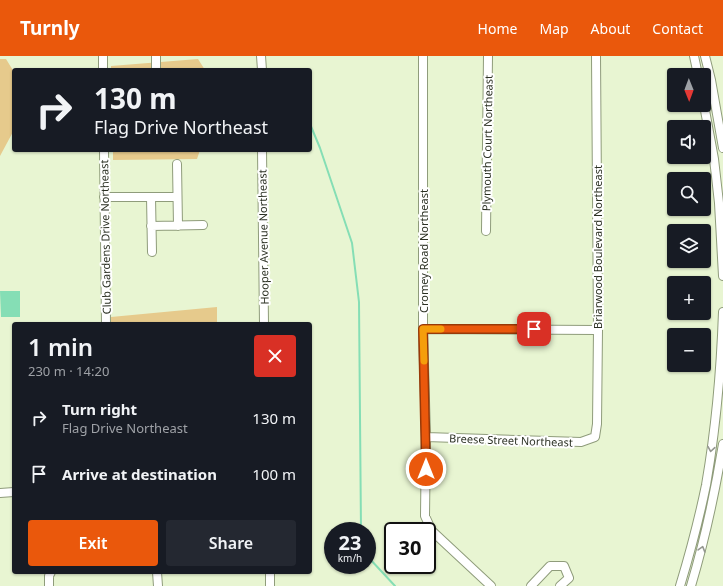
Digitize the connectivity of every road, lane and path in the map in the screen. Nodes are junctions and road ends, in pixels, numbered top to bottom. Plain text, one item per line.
1 (103, 56) edge
2 (156, 56) edge
3 (262, 56) edge
4 (423, 56) edge
5 (488, 56) edge
6 (596, 56) edge
7 (694, 56) edge
8 (705, 56) edge
9 (103, 68) edge
10 (156, 68) edge
11 (262, 68) edge
12 (697, 68) edge
13 (705, 112) edge
14 (723, 148) edge
15 (104, 152) edge
16 (262, 152) edge
17 (714, 159) junction
18 (723, 159) edge
19 (177, 164) dead end
20 (104, 197) junction
21 (150, 197) junction
22 (177, 197) junction
23 (203, 225) dead end
24 (151, 226) junction
25 (178, 226) junction
26 (486, 230) dead end
27 (152, 252) dead end
28 (723, 276) edge
29 (723, 312) edge
30 (106, 322) edge
31 (264, 322) edge
32 (423, 329) junction
33 (598, 330) junction
34 (719, 426) edge
35 (426, 437) junction
36 (595, 437) joint
37 (723, 444) edge
38 (12, 492) edge
39 (0, 493) edge
40 (697, 525) junction
41 (707, 528) junction
42 (50, 574) edge
43 (157, 574) edge
44 (270, 574) edge
45 (49, 586) edge
46 (158, 586) edge
47 (270, 586) edge
48 (491, 586) edge
49 (531, 586) edge
50 (560, 586) edge
51 (680, 586) edge
52 (691, 586) edge

1 - 9 street
2 - 10 street
3 - 11 street
4 - 32 street, Cromey Road Northeast
5 - 26 street, Plymouth Court Northeast
6 - 33 street, Briarwood Boulevard Northeast
7 - 12 street
8 - 14 street
13 - 17 street
15 - 20 street, Club Gardens Drive Northeast
16 - 31 street, Hooper Avenue Northeast
17 - 18 street
17 - 28 street
19 - 22 street
20 - 21 street
20 - 30 street, Club Gardens Drive Northeast
21 - 22 street
21 - 24 street
22 - 25 street
23 - 25 street
24 - 25 street
24 - 27 street
29 - 34 street
32 - 33 street
32 - 35 street, Cromey Road Northeast
33 - 36 street, Briarwood Boulevard Northeast
34 -> 40 street
35 - 36 street, Breese Street Northeast
35 - 48 street, Cromey Road Northeast
37 - 41 street
38 - 39 street
40 - 41 street
40 - 51 street
52 -> 41 street
42 - 45 street
43 - 46 street
44 - 47 street
49 - 50 street

